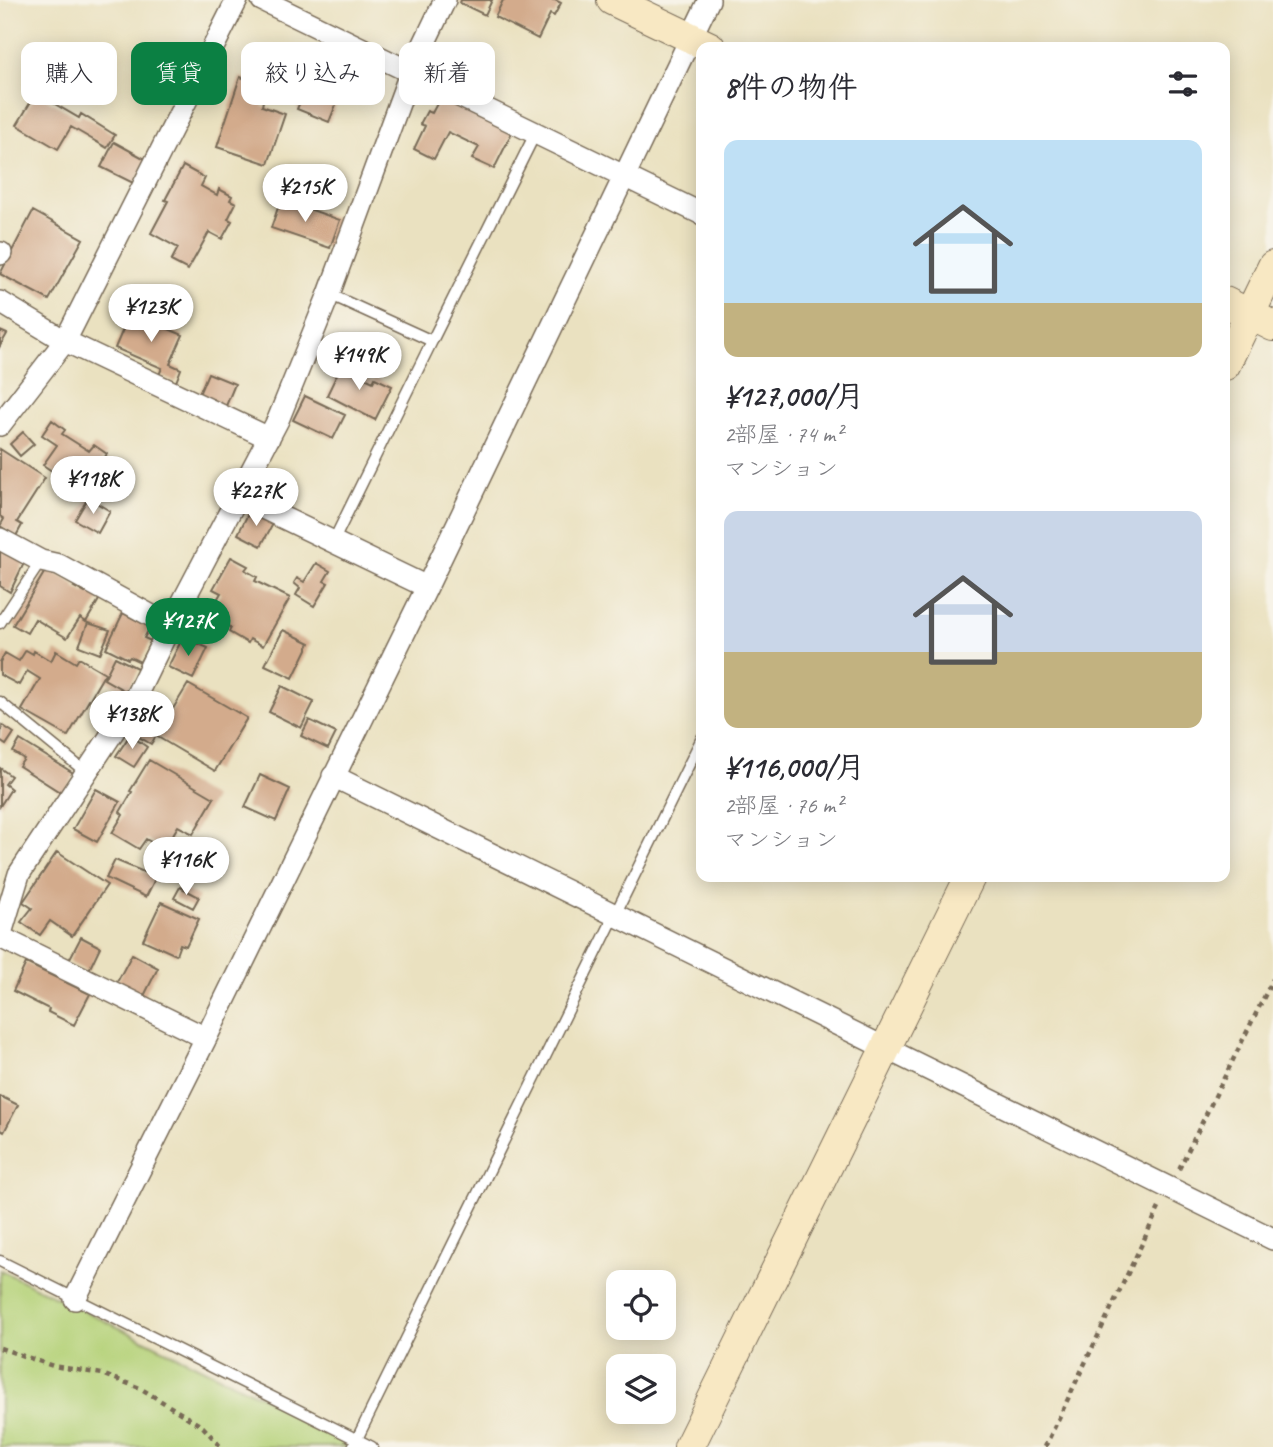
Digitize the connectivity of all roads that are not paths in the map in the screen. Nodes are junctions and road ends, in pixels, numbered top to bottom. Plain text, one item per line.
1 (237, 0) edge
2 (262, 0) edge
3 (445, 0) edge
4 (612, 0) edge
5 (709, 0) edge
6 (425, 42) edge
7 (700, 42) edge
8 (696, 49) edge
9 (399, 65) edge
10 (399, 104) edge
11 (481, 105) edge
12 (536, 132) junction
13 (625, 175) junction
14 (696, 211) edge
15 (1273, 267) edge
16 (329, 294) junction
17 (0, 302) edge
18 (1249, 314) edge
19 (65, 341) junction
20 (432, 341) junction
21 (1230, 354) edge
22 (0, 425) edge
23 (269, 438) junction
24 (238, 496) junction
25 (0, 539) edge
26 (334, 541) junction
27 (41, 561) junction
28 (427, 587) junction
29 (0, 623) edge
30 (170, 626) junction
31 (0, 702) edge
32 (696, 750) edge
33 (87, 774) junction
34 (333, 776) junction
35 (968, 882) edge
36 (614, 915) junction
37 (0, 937) edge
38 (206, 1038) junction
39 (884, 1049) junction
40 (1273, 1239) edge
41 (0, 1261) edge
42 (75, 1299) junction
43 (355, 1443) edge
44 (372, 1447) edge
45 (689, 1447) edge

1 - 19 street
2 - 9 street
3 - 6 street
4 - 7 street
5 - 7 street
8 - 13 street
10 - 16 street
11 - 12 street
12 - 13 street
12 - 20 lane
13 - 14 street
13 - 28 street
15 - 18 street
16 - 20 lane
16 - 23 street
17 - 19 street
18 - 21 street
19 - 22 street
19 - 23 street
20 - 26 lane
23 - 24 street
24 - 26 street
24 - 30 street
25 - 27 street
26 - 28 street
27 - 29 lane
27 - 30 street
28 - 34 street
30 - 33 street
31 - 33 lane
32 - 36 lane
33 - 37 street
34 - 36 street
34 - 38 street
35 - 39 street
36 - 39 street
36 - 43 lane
37 - 38 street
38 - 42 street
39 - 40 street
39 - 45 street
41 - 42 lane
42 - 43 lane
43 - 44 lane

